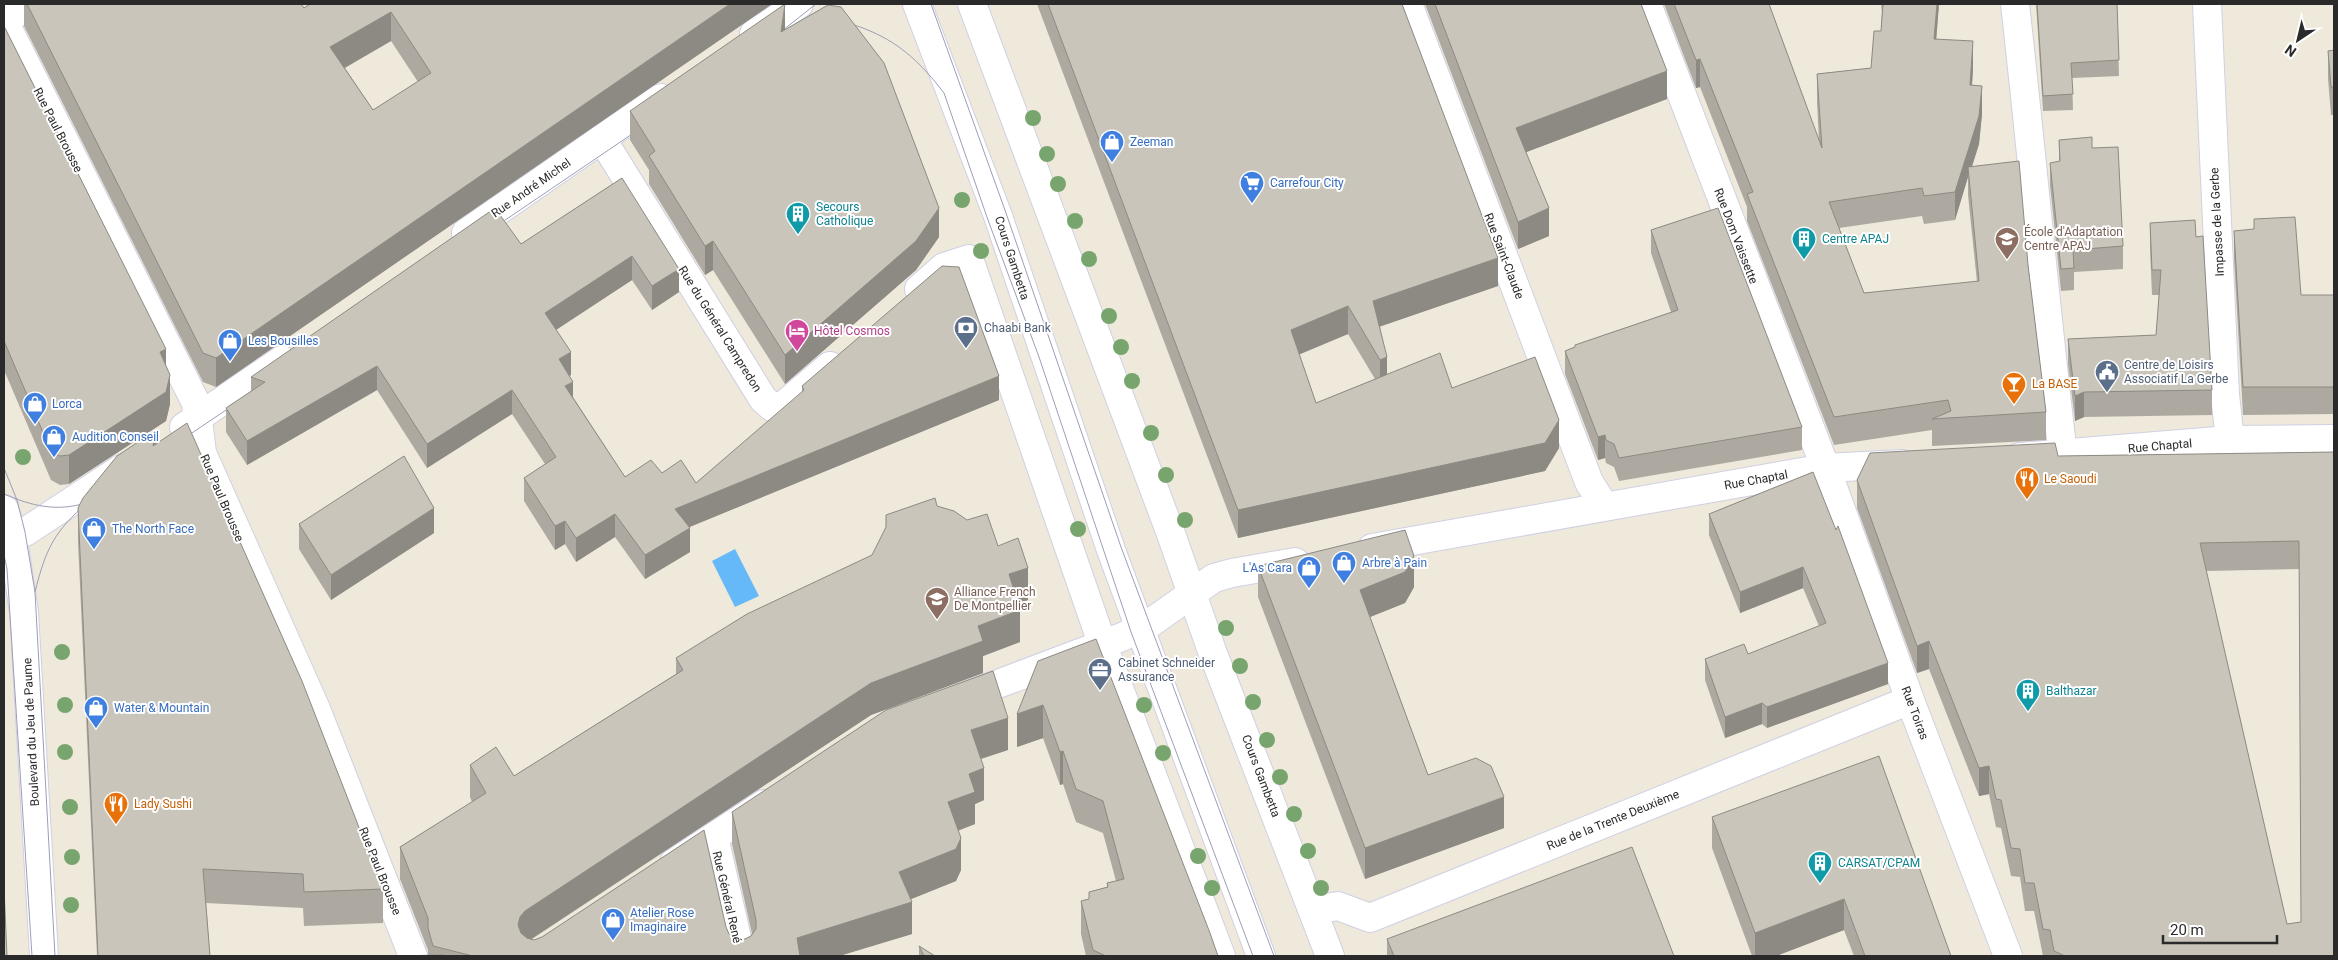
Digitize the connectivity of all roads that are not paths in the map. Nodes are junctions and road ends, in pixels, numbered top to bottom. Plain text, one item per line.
1 (32, 4) edge
2 (799, 4) edge
3 (917, 4) edge
4 (972, 4) edge
5 (1408, 4) edge
6 (1647, 4) edge
7 (2014, 4) edge
8 (2207, 4) edge
9 (4, 21) edge
10 (733, 49) edge
11 (684, 82) edge
12 (602, 138) junction
13 (448, 245) edge
14 (901, 305) edge
15 (302, 346) edge
16 (850, 348) edge
17 (197, 419) junction
18 (2334, 438) edge
19 (165, 440) edge
20 (2230, 440) junction
21 (141, 455) edge
22 (2063, 455) junction
23 (1992, 459) edge
24 (1926, 463) edge
25 (1825, 468) junction
26 (1604, 506) junction
27 (8, 521) edge
28 (1350, 552) edge
29 (1320, 557) edge
30 (1191, 596) junction
31 (14, 615) edge
32 (1139, 628) junction
33 (1103, 646) junction
34 (1910, 700) junction
35 (934, 708) edge
36 (788, 788) edge
37 (714, 837) junction
38 (656, 875) edge
39 (1313, 910) junction
40 (44, 956) edge
41 (413, 956) edge
42 (741, 956) edge
43 (1221, 956) edge
44 (1261, 956) edge
45 (1330, 956) edge
46 (2008, 956) edge

1 - 9 street
2 - 10 street
3 - 32 street, Cours Gambetta
4 - 30 street, Cours Gambetta
5 - 26 street, Rue Saint-Claude
6 - 25 street, Rue Dom Vaissette
7 - 22 street
8 - 20 street, Impasse de la Gerbe
9 - 17 street, Rue Paul Brousse
11 - 12 street, Rue André Michel
12 - 13 street, Rue André Michel
12 - 16 street, Rue du Général Campredon
14 - 33 street
15 - 17 street
17 - 19 street
17 - 41 street, Rue Paul Brousse
18 - 20 street, Rue Chaptal
20 - 22 street, Rue Chaptal
21 - 27 street
22 - 23 street, Rue Chaptal
24 - 25 street, Rue Chaptal
25 - 26 street, Rue Chaptal
25 - 34 street, Rue Toiras
26 - 28 street, Rue Chaptal
27 - 31 street, Boulevard du Jeu de Paume
29 - 30 street
30 - 32 street
30 - 39 street, Cours Gambetta
31 - 40 street, Boulevard du Jeu de Paume
32 - 33 street
32 - 44 street, Cours Gambetta
33 - 35 street
33 - 43 street
34 - 39 street, Rue de la Trente Deuxième
34 - 46 street, Rue Toiras
36 - 37 street
37 - 38 street
37 - 42 street, Rue Général René
39 - 45 street, Cours Gambetta

